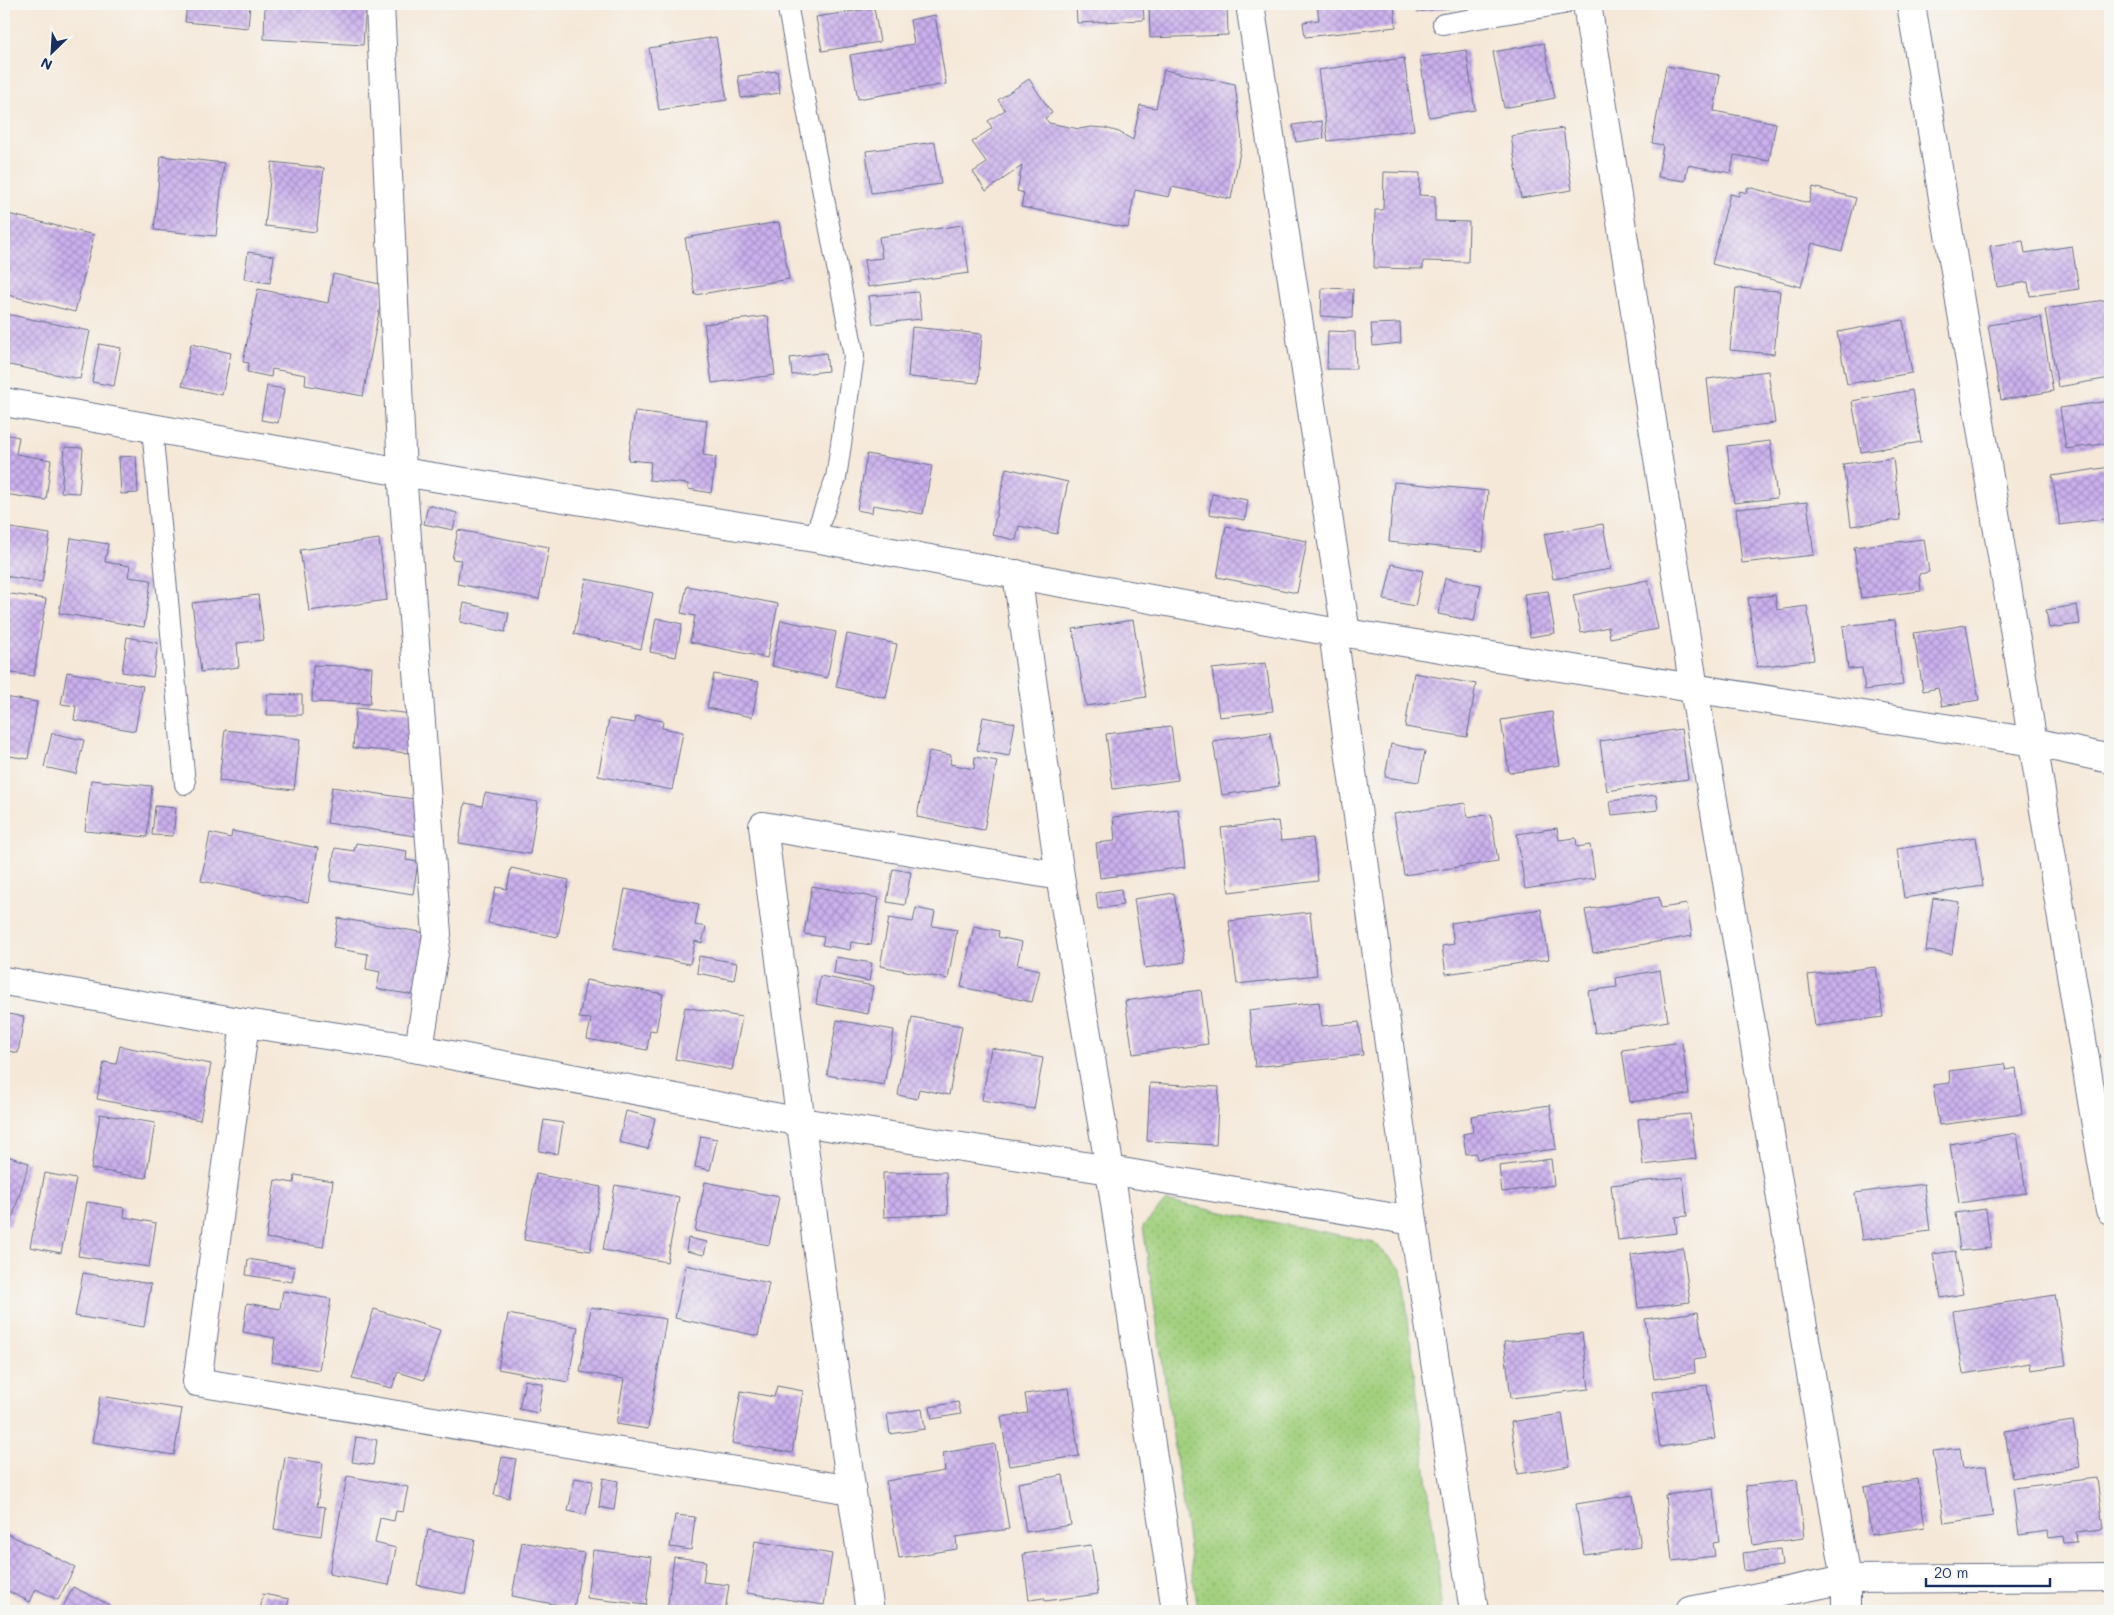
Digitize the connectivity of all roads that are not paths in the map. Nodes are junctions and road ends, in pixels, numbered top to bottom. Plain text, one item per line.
1 (380, 4) edge
2 (788, 4) edge
3 (1250, 4) edge
4 (1563, 4) edge
5 (1587, 4) edge
6 (1911, 4) edge
7 (1443, 24) dead end
8 (4, 402) edge
9 (152, 428) junction
10 (402, 472) junction
11 (814, 538) junction
12 (1017, 574) junction
13 (1340, 632) junction
14 (1694, 689) junction
15 (2033, 742) junction
16 (2110, 759) edge
17 (185, 784) dead end
18 (1060, 876) junction
19 (4, 981) edge
20 (245, 1023) junction
21 (419, 1049) junction
22 (801, 1122) junction
23 (1110, 1170) junction
24 (2110, 1210) edge
25 (1413, 1221) junction
26 (851, 1490) junction
27 (2110, 1578) edge
28 (1846, 1579) junction
29 (870, 1611) edge
30 (1176, 1611) edge
31 (1474, 1611) edge
32 (1690, 1611) edge
33 (1846, 1611) edge

1 - 10 street
2 - 11 lane
3 - 13 street
4 - 7 lane
5 - 14 street
6 - 15 street
8 - 9 street
9 - 10 street
9 - 17 lane
10 - 11 street
10 - 21 street
11 - 12 street
12 - 13 street
12 - 18 street
13 - 14 street
13 - 25 street
14 - 15 street
14 - 28 street
15 - 16 street
15 - 24 street
18 - 22 street
18 - 23 street
19 - 20 street
20 - 21 street
20 - 26 street
21 - 22 street
22 - 23 street
22 - 26 street
23 - 25 street
23 - 30 street
25 - 31 street
26 - 29 street
27 - 28 street
28 - 32 street
28 - 33 street

